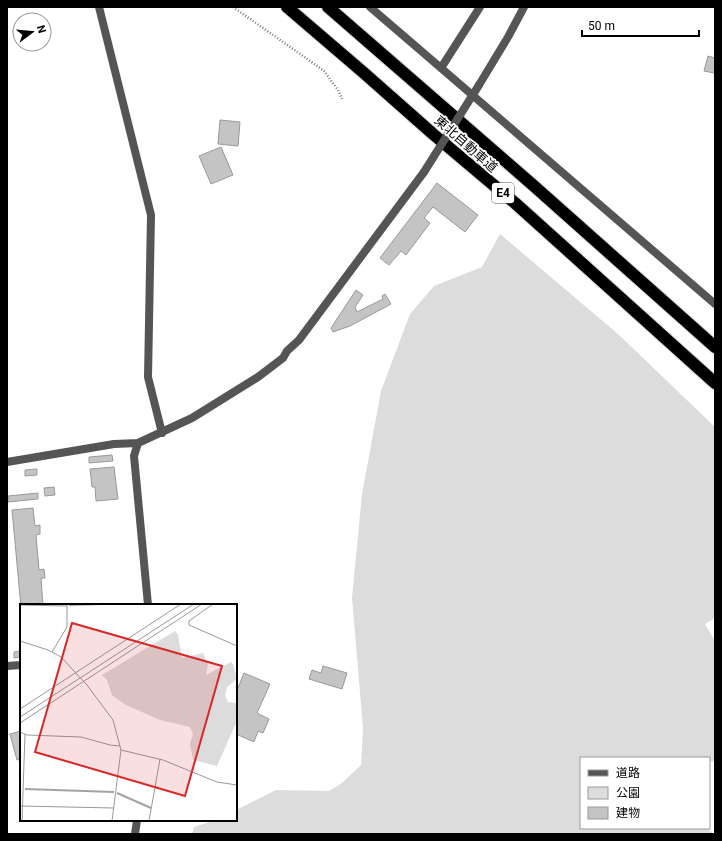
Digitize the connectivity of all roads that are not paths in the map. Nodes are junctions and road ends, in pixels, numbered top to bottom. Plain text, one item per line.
1 (99, 7) edge
2 (287, 7) edge
3 (328, 7) edge
4 (370, 7) edge
5 (480, 7) edge
6 (524, 7) edge
7 (442, 68) junction
8 (715, 304) edge
9 (715, 347) edge
10 (715, 383) edge
11 (162, 432) junction
12 (138, 443) junction
13 (7, 462) edge
14 (148, 604) edge
15 (20, 665) edge
16 (7, 666) edge
17 (137, 821) edge
18 (135, 834) edge

1 - 11 street
2 - 10 highway, 東北自動車道 / E4
3 - 9 highway, 東北自動車道 / E4
4 - 7 street
5 - 7 street
6 - 11 street, bridge
7 - 8 street
11 - 12 street
12 - 13 street
12 - 14 street
15 - 16 street
17 - 18 street

